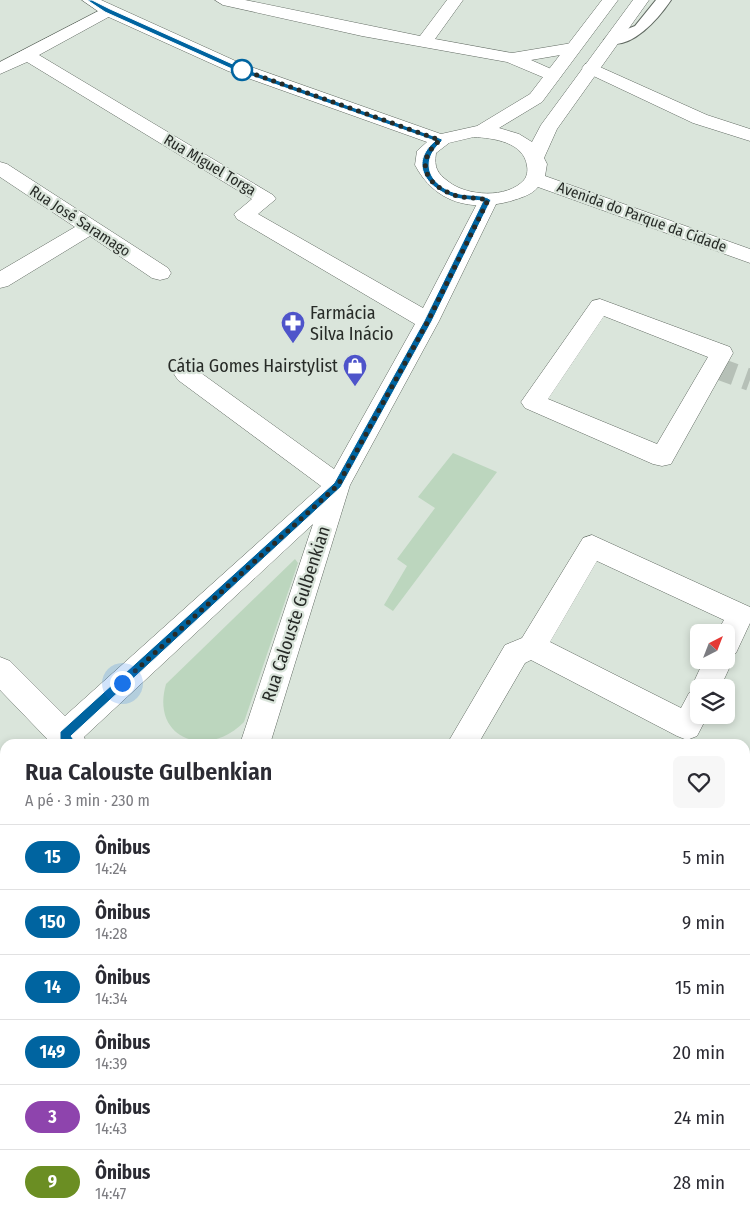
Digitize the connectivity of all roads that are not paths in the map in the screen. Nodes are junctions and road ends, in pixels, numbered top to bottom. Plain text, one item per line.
1 (90, 0) edge
2 (223, 0) edge
3 (455, 0) edge
4 (610, 0) edge
5 (641, 0) edge
6 (664, 0) edge
7 (108, 10) junction
8 (612, 40) junction
9 (424, 43) junction
10 (572, 48) junction
11 (26, 54) junction
12 (512, 58) junction
13 (591, 68) junction
14 (0, 69) edge
15 (552, 76) junction
16 (481, 131) junction
17 (750, 135) edge
18 (440, 140) junction
19 (535, 157) junction
20 (0, 168) edge
21 (534, 179) junction
22 (488, 200) junction
23 (90, 227) junction
24 (750, 256) edge
25 (160, 273) dead end
26 (0, 281) edge
27 (600, 306) joint
28 (428, 321) junction
29 (186, 374) dead end
30 (338, 485) junction
31 (735, 626) edge
32 (532, 647) junction
33 (0, 670) edge
34 (690, 720) edge
35 (67, 739) edge
36 (69, 739) edge
37 (257, 739) edge
38 (465, 739) edge

1 - 7 street
2 - 9 street
3 - 9 street
4 - 10 street
5 - 8 street
6 - 8 lane
7 - 11 street
7 - 18 street
8 - 13 street
9 - 12 street
10 - 12 street
10 - 15 street
11 - 14 street
11 - 28 street, Rua Miguel Torga
12 - 15 street
13 - 17 street
13 - 19 street
15 - 16 street
16 - 18 street
16 - 19 street
18 - 22 street
19 - 21 street
20 - 23 street, Rua José Saramago
21 - 22 street
21 - 24 street, Avenida do Parque da Cidade
22 - 28 street, Rua Calouste Gulbenkian
23 - 25 street, Rua José Saramago
23 - 26 street
27 - 27 street
28 - 30 street, Rua Calouste Gulbenkian
29 - 30 street
30 - 36 street, Rua Calouste Gulbenkian
30 - 37 street, Rua Calouste Gulbenkian
31 - 32 street
32 - 34 street
32 - 38 street
33 - 35 street

